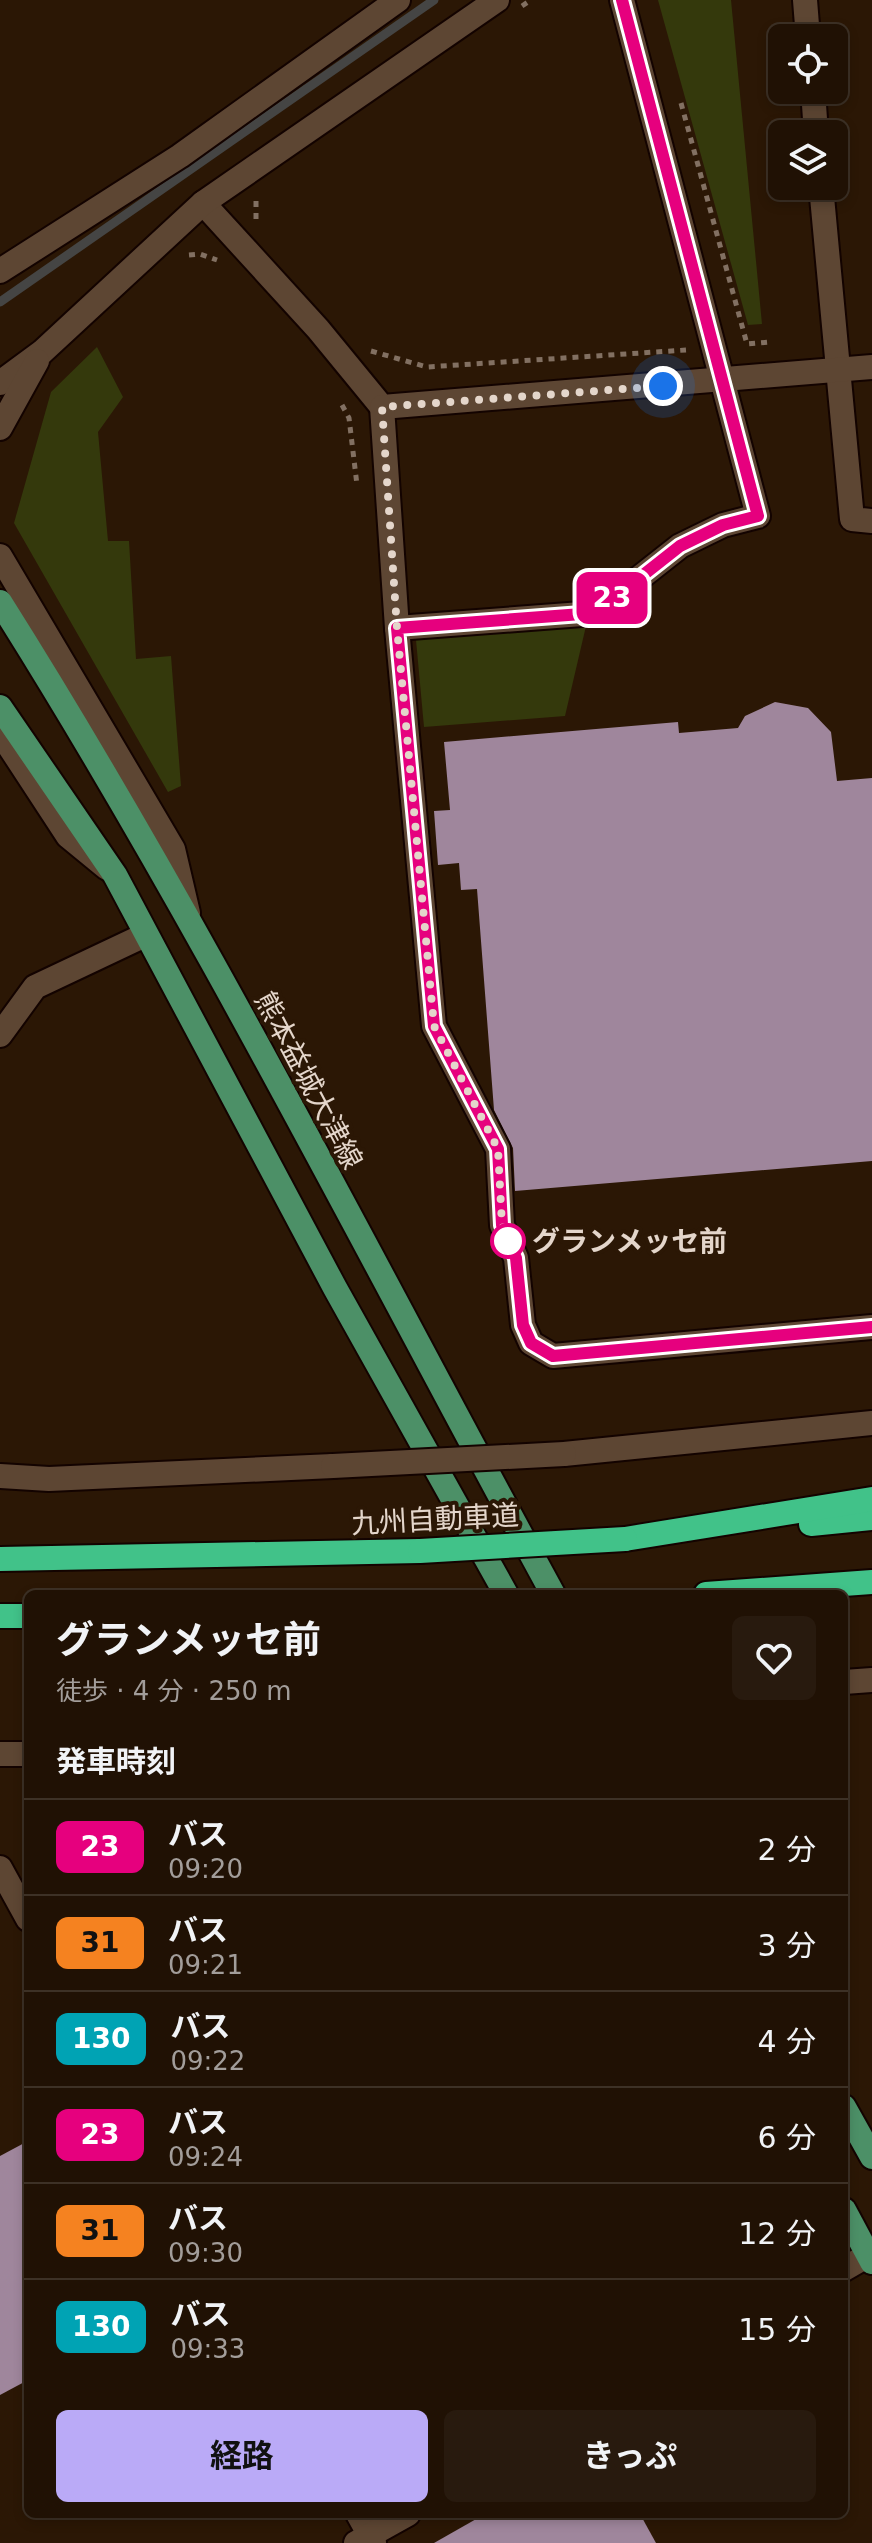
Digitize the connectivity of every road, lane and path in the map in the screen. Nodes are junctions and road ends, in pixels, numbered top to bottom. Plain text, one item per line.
1 (398, 0) edge
2 (497, 0) edge
3 (622, 0) edge
4 (805, 0) edge
5 (807, 24) edge
6 (677, 90) dead end
7 (822, 200) edge
8 (203, 203) junction
9 (185, 255) dead end
10 (223, 262) dead end
11 (0, 271) edge
12 (769, 342) dead end
13 (747, 344) junction
14 (732, 345) dead end
15 (366, 349) dead end
16 (688, 350) dead end
17 (42, 352) junction
18 (872, 367) edge
19 (837, 371) junction
20 (724, 380) junction
21 (0, 383) edge
22 (336, 394) dead end
23 (382, 407) junction
24 (0, 428) edge
25 (358, 495) dead end
26 (872, 521) edge
27 (0, 556) edge
28 (0, 602) edge
29 (397, 628) junction
30 (0, 707) edge
31 (0, 732) edge
32 (115, 875) junction
33 (190, 922) junction
34 (145, 935) junction
35 (0, 1035) edge
36 (872, 1327) edge
37 (872, 1423) edge
38 (0, 1476) edge
39 (872, 1499) edge
40 (872, 1518) edge
41 (625, 1539) junction
42 (0, 1559) edge
43 (872, 1582) edge
44 (504, 1590) edge
45 (551, 1590) edge
46 (761, 1590) edge
47 (0, 1616) edge
48 (24, 1616) edge
49 (872, 1680) edge
50 (848, 1682) edge
51 (0, 1754) edge
52 (24, 1754) edge
53 (0, 1868) edge
54 (24, 1912) edge
55 (848, 2114) edge
56 (872, 2157) edge
57 (848, 2217) edge
58 (871, 2257) edge
59 (848, 2267) edge
60 (359, 2518) edge
61 (402, 2518) edge
62 (367, 2541) edge

1 - 11 street
2 - 8 street
3 - 20 street
4 - 5 street
6 - 13 path
7 - 19 street
8 - 17 street
8 - 23 street
9 - 10 path
12 - 13 path
13 - 14 path
15 - 16 path
17 - 21 street
17 - 24 street
18 - 19 street
19 - 20 street
19 - 26 street
20 - 23 street
20 - 29 street
22 - 25 path
23 - 29 street
27 - 33 street
28 - 33 main road, 熊本益城大津線
29 - 36 street
30 - 32 main road
31 - 32 street
32 - 34 main road
33 - 45 main road, 熊本益城大津線
34 - 35 street
34 - 44 main road
37 - 38 street, bridge
39 - 41 highway
40 - 41 highway, 九州自動車道
41 - 42 highway, 九州自動車道, bridge
43 - 46 highway
47 - 48 highway
49 - 50 street
51 - 52 street
53 - 54 street
55 - 56 main road
57 - 58 main road
58 - 59 street
60 - 62 street
61 - 62 street

